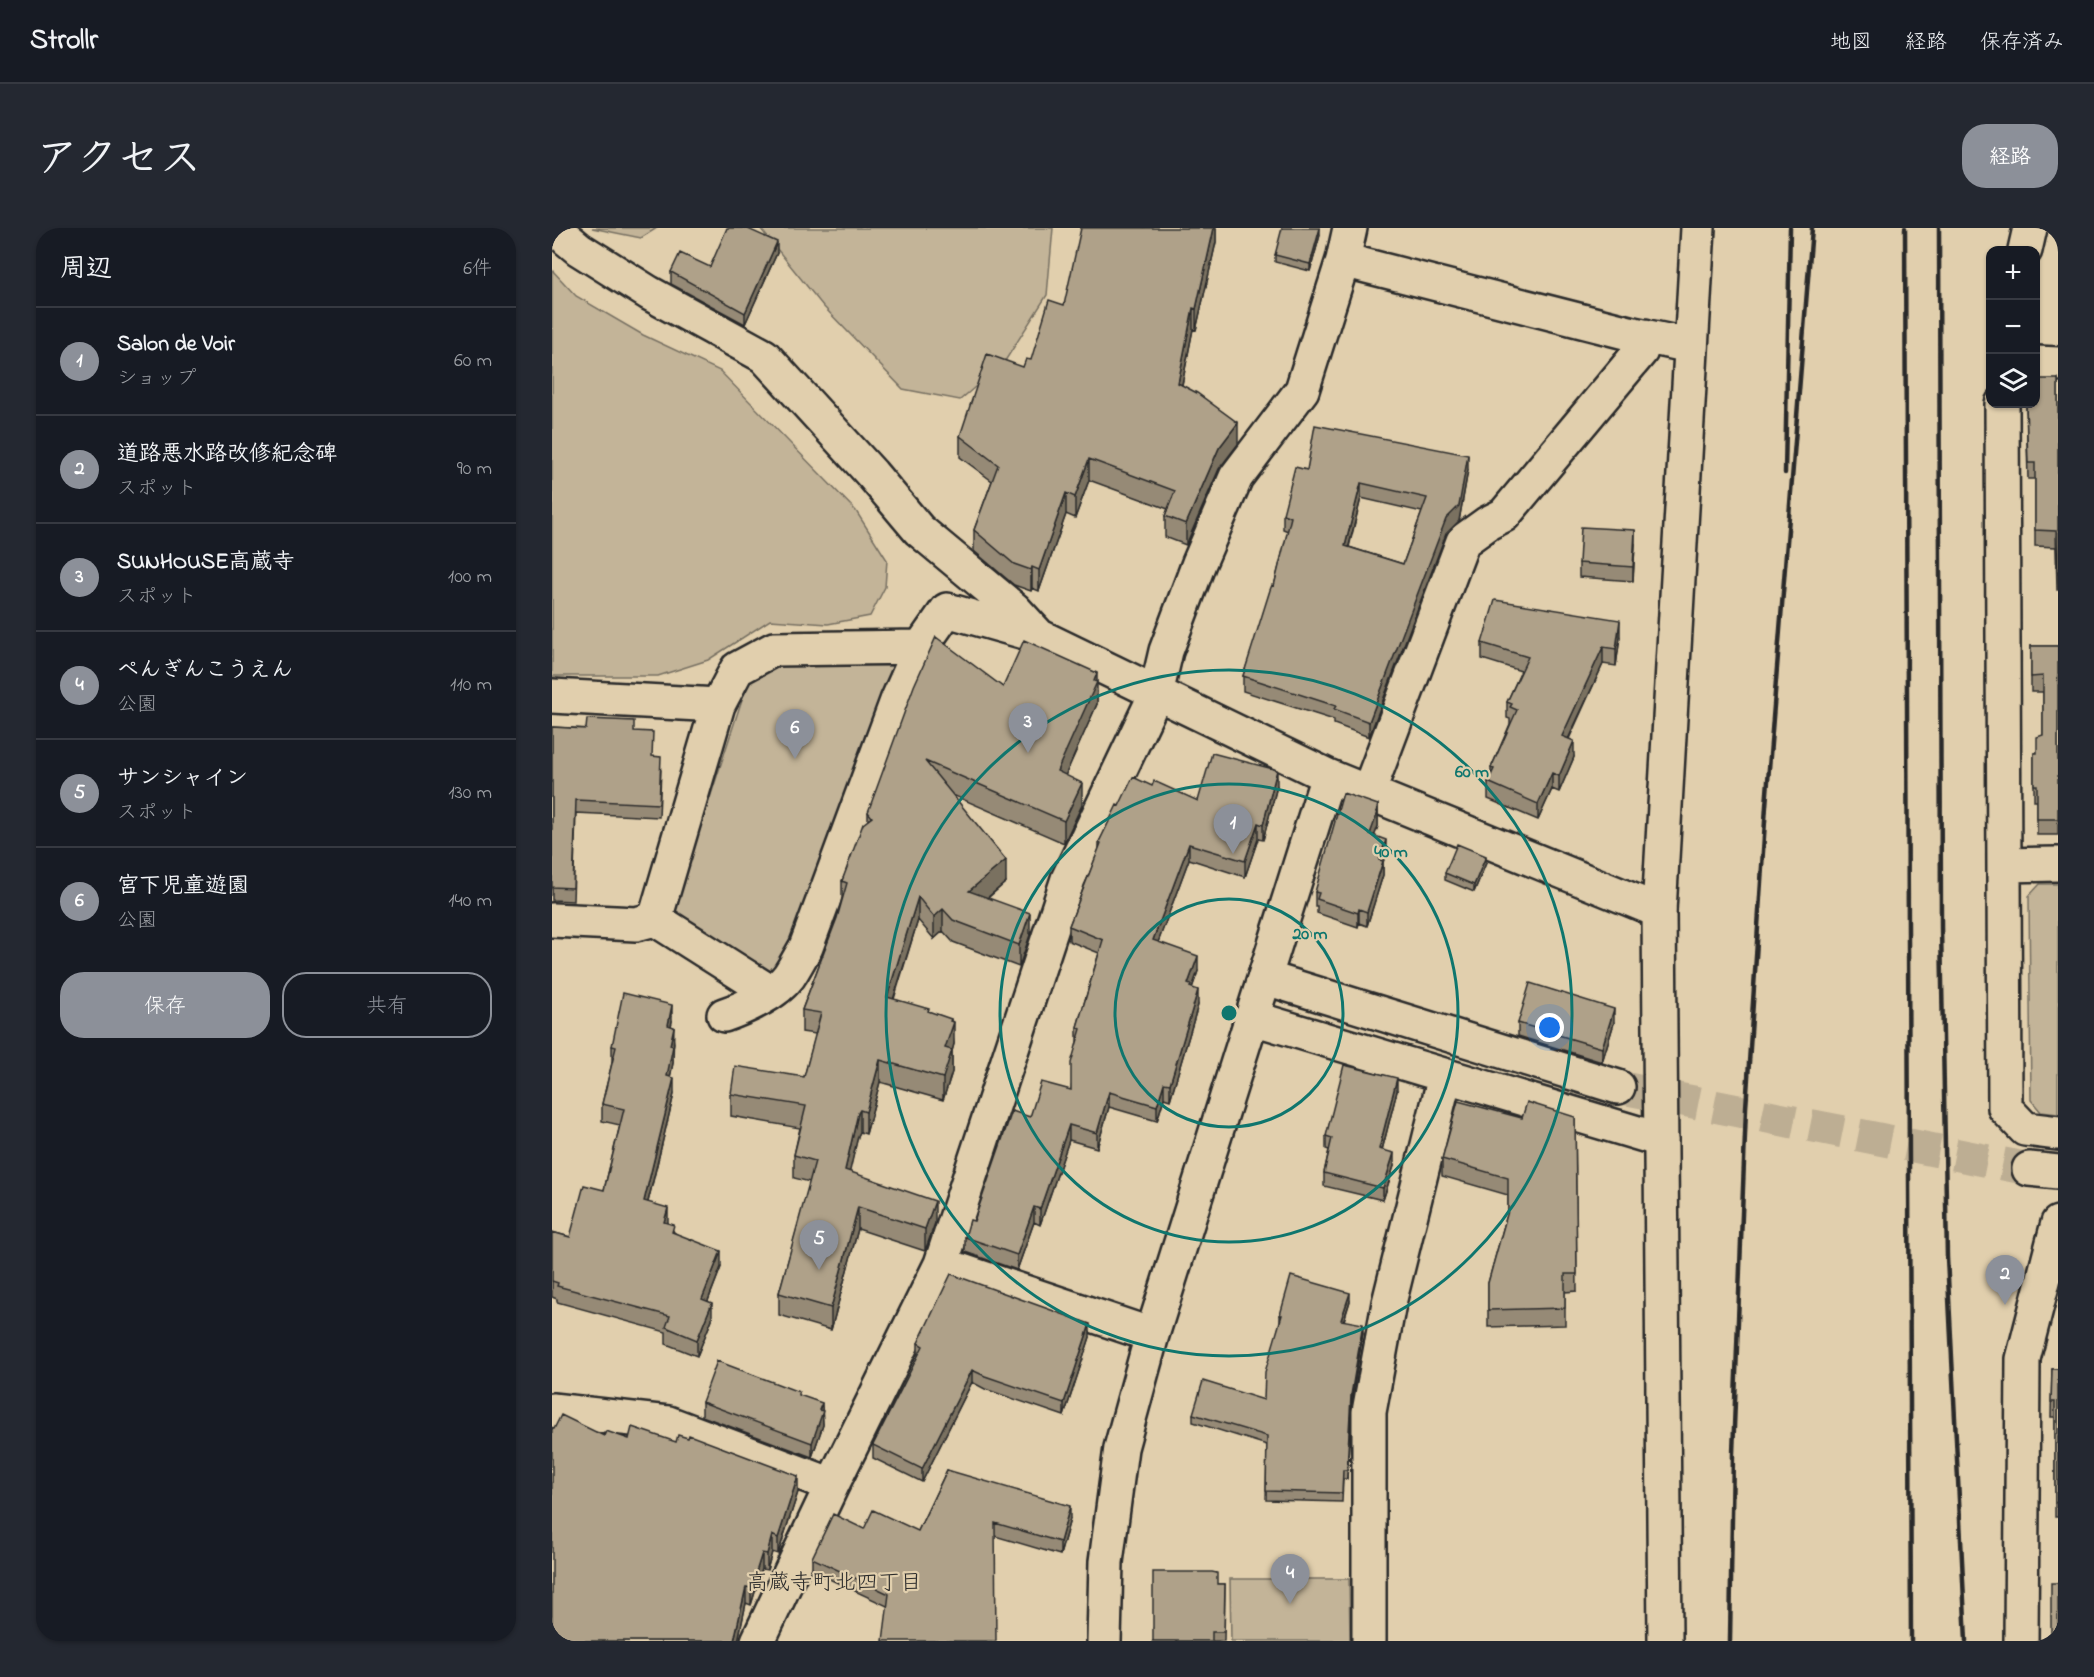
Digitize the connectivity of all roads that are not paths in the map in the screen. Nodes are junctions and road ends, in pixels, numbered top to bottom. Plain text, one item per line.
1 (1350, 228) edge
2 (1698, 228) edge
3 (2030, 228) edge
4 (567, 239) dead end
5 (2026, 246) edge
6 (1343, 260) junction
7 (1645, 336) junction
8 (1691, 346) junction
9 (2040, 363) edge
10 (2058, 364) edge
11 (2001, 408) edge
12 (1039, 636) junction
13 (921, 647) junction
14 (1156, 694) junction
15 (552, 696) edge
16 (718, 705) junction
17 (1328, 776) junction
18 (1368, 793) junction
19 (2058, 864) edge
20 (2005, 865) junction
21 (1659, 911) junction
22 (655, 919) junction
23 (552, 920) edge
24 (1266, 978) junction
25 (770, 992) junction
26 (724, 1015) dead end
27 (1253, 1018) junction
28 (1445, 1076) junction
29 (1618, 1087) tunnel mouth
30 (2058, 1133) edge
31 (1661, 1140) junction
32 (2058, 1223) edge
33 (942, 1264) junction
34 (1152, 1335) junction
35 (552, 1410) edge
36 (832, 1485) junction
37 (758, 1641) edge
38 (1104, 1641) edge
39 (1369, 1641) edge
40 (1665, 1641) edge
41 (2021, 1641) edge

1 - 6 street
2 - 8 street
3 - 5 street
4 - 12 street
6 - 7 street
6 - 14 street
7 - 8 street
7 - 18 street
8 - 21 street
9 - 10 street
11 - 20 street
12 - 13 street
12 - 14 street
13 - 16 street
13 - 25 street
14 - 17 street
14 - 33 street
15 - 16 street
16 - 22 street
17 - 18 street
17 - 24 street
18 - 21 street
19 - 20 street
20 - 30 street
21 - 31 street
22 - 23 street
22 - 25 street
24 - 27 street
24 - 29 street
25 - 26 street
27 - 28 street
27 - 34 street
28 - 31 street
28 - 39 street
31 - 40 street
32 - 41 street
33 - 34 street
33 - 36 street
34 - 38 street
35 - 36 street
36 - 37 street

